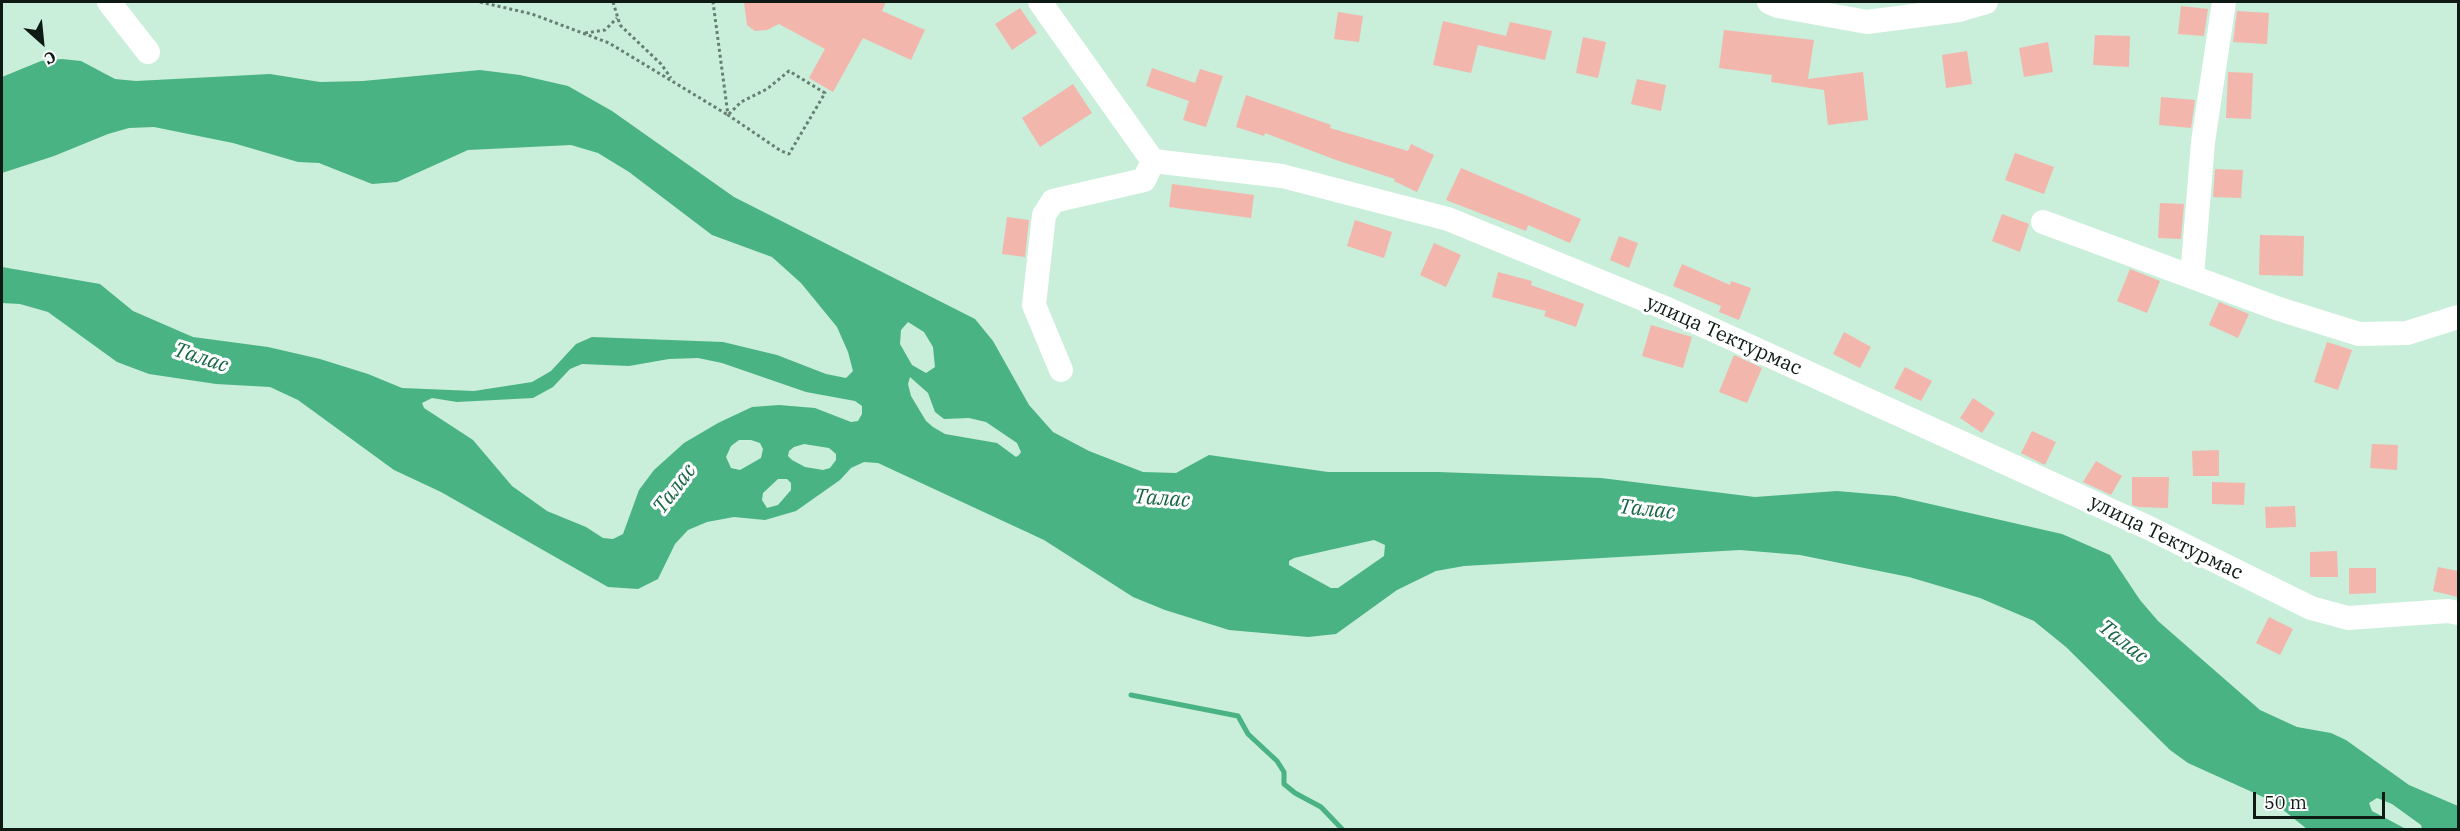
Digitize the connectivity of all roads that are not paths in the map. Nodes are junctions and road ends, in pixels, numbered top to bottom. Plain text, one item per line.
1 (109, 2) edge
2 (1040, 2) edge
3 (1769, 2) edge
4 (1986, 2) edge
5 (2224, 2) edge
6 (148, 52) dead end
7 (1153, 161) junction
8 (2043, 222) dead end
9 (2192, 277) junction
10 (2458, 317) edge
11 (1061, 370) dead end
12 (2458, 613) edge

1 - 6 street
2 - 7 street
3 - 4 street
5 - 9 street
7 - 11 street
7 - 12 street, улица Тектурмас
8 - 9 street
9 - 10 street

